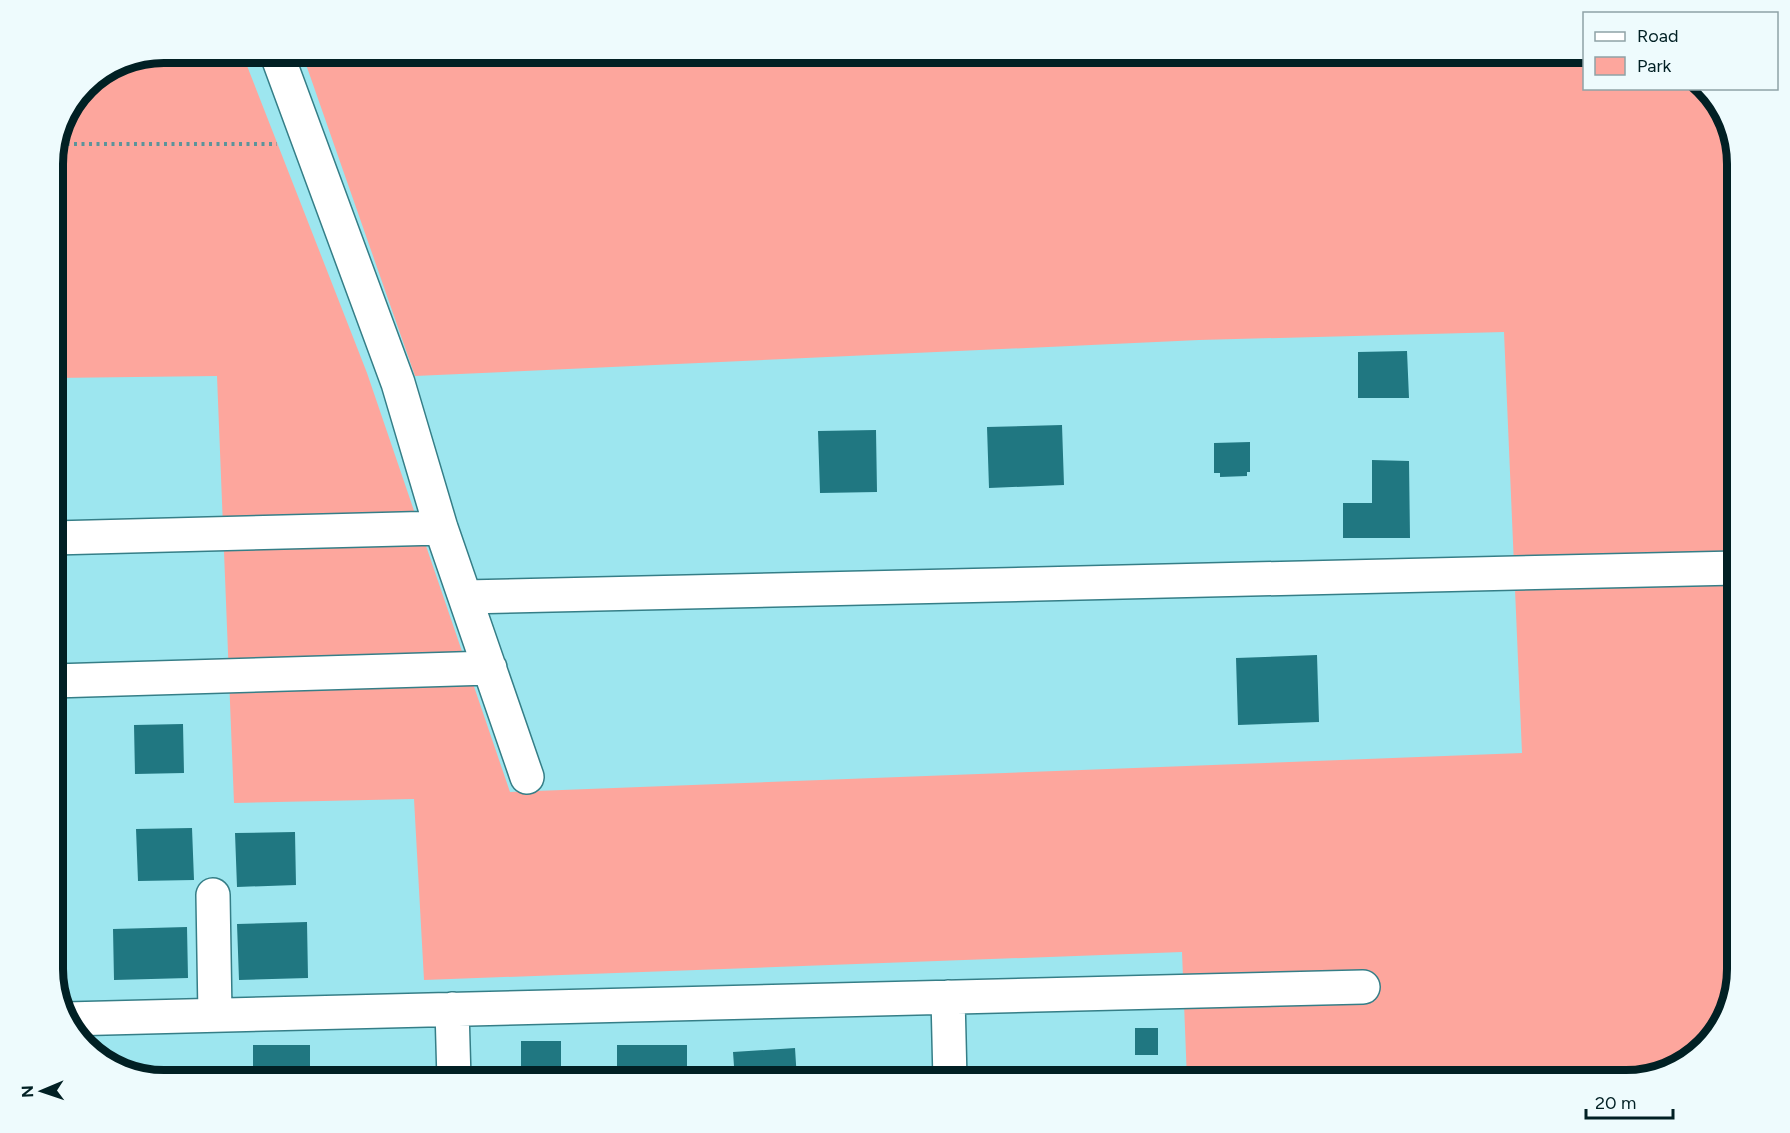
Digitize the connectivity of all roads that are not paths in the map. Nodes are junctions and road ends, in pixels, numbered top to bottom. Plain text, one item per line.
1 (280, 63) edge
2 (441, 528) junction
3 (63, 538) edge
4 (1727, 568) edge
5 (465, 597) junction
6 (490, 668) junction
7 (63, 681) edge
8 (527, 777) dead end
9 (213, 895) dead end
10 (1363, 987) dead end
11 (948, 997) junction
12 (453, 1009) junction
13 (215, 1015) junction
14 (76, 1019) edge
15 (454, 1070) edge
16 (950, 1070) edge

1 - 2 street
2 - 3 street
2 - 5 street
4 - 5 street
5 - 6 street
6 - 7 street
6 - 8 street
9 - 13 street
10 - 11 street
11 - 12 street
11 - 16 street
12 - 13 street
12 - 15 street
13 - 14 street

